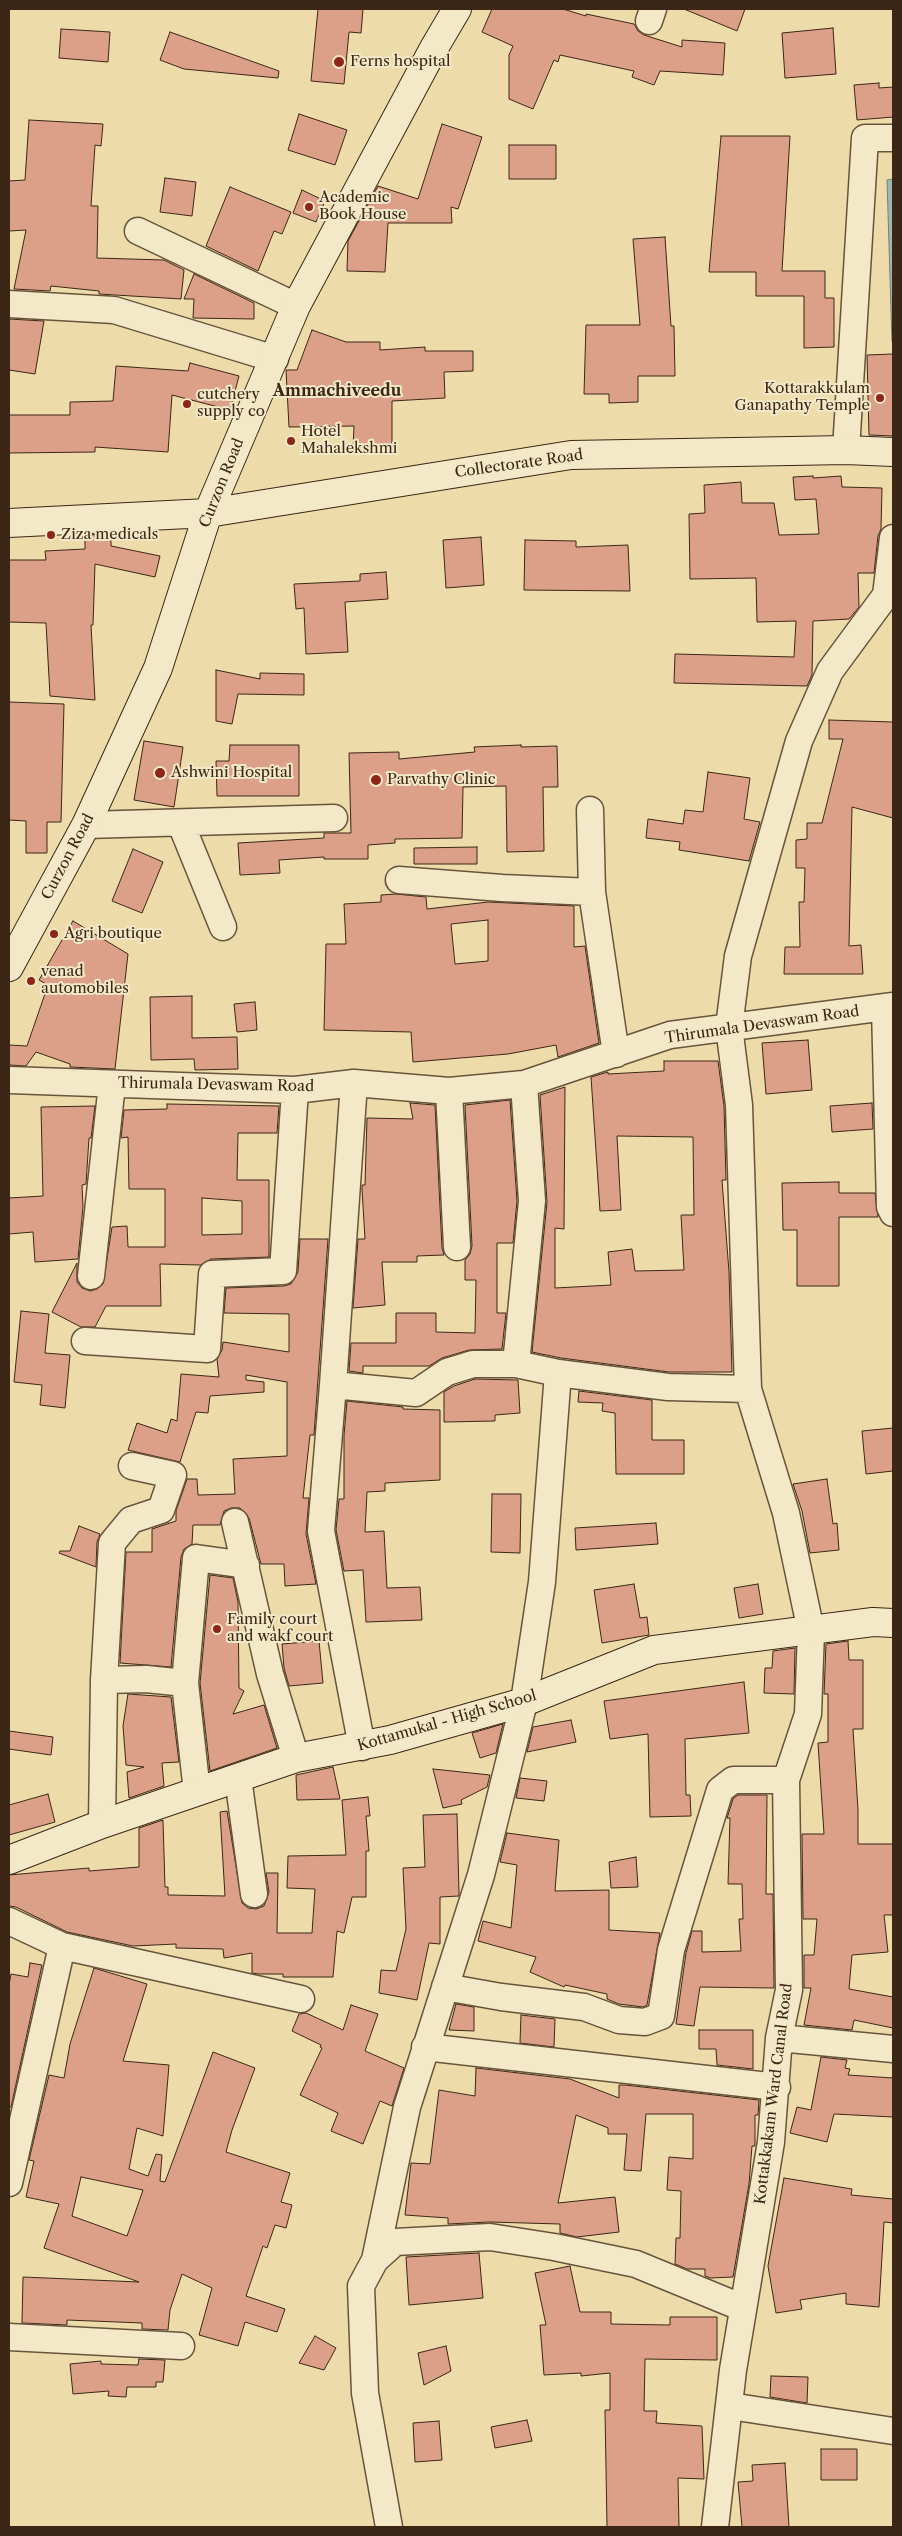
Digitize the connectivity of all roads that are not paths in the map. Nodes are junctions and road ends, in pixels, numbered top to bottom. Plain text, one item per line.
1 (457, 9) edge
2 (893, 138) edge
3 (138, 231) dead end
4 (9, 304) edge
5 (296, 306) junction
6 (275, 359) junction
7 (846, 450) junction
8 (893, 452) edge
9 (208, 513) junction
10 (9, 523) edge
11 (893, 538) edge
12 (590, 810) dead end
13 (334, 818) dead end
14 (181, 824) junction
15 (86, 825) junction
16 (399, 880) dead end
17 (592, 892) junction
18 (223, 927) dead end
19 (9, 966) edge
20 (889, 1007) edge
21 (728, 1027) junction
22 (616, 1054) junction
23 (9, 1080) edge
24 (354, 1083) junction
25 (112, 1084) junction
26 (524, 1084) junction
27 (296, 1090) junction
28 (449, 1091) junction
29 (893, 1214) edge
30 (457, 1247) dead end
31 (91, 1276) dead end
32 (84, 1341) dead end
33 (516, 1364) junction
34 (558, 1373) junction
35 (333, 1385) junction
36 (748, 1389) junction
37 (132, 1466) dead end
38 (235, 1522) dead end
39 (246, 1565) junction
40 (893, 1623) edge
41 (811, 1631) junction
42 (104, 1680) junction
43 (185, 1682) junction
44 (524, 1702) junction
45 (362, 1746) junction
46 (296, 1758) junction
47 (238, 1778) junction
48 (786, 1780) junction
49 (197, 1792) junction
50 (102, 1824) junction
51 (9, 1860) edge
52 (254, 1894) dead end
53 (9, 1921) edge
54 (62, 1946) junction
55 (445, 1987) junction
56 (301, 1999) dead end
57 (779, 2038) junction
58 (425, 2047) junction
59 (893, 2049) edge
60 (777, 2087) junction
61 (9, 2183) edge
62 (375, 2260) junction
63 (743, 2308) junction
64 (9, 2337) edge
65 (182, 2346) dead end
66 (730, 2406) junction
67 (893, 2431) edge
68 (389, 2527) edge
69 (715, 2527) edge

1 - 5 main road, Curzon Road
2 - 7 street
3 - 5 street
4 - 6 street
5 - 6 main road, Curzon Road
6 - 9 main road, Curzon Road
7 - 8 main road, Collectorate Road
7 - 9 main road, Collectorate Road
9 - 10 main road, Collectorate Road
9 - 15 main road, Curzon Road
11 - 21 street, Kottakkakam Ward Canal Road
12 - 17 street
13 - 14 street
14 - 15 street
14 - 18 street
15 - 19 main road, Curzon Road
16 - 17 street
17 - 22 street
20 - 21 street, Thirumala Devaswam Road
20 - 29 street
21 - 22 street, Thirumala Devaswam Road
21 - 36 street, Kottakkakam Ward Canal Road
22 - 26 street, Thirumala Devaswam Road
23 - 25 street, Thirumala Devaswam Road
24 - 27 street, Thirumala Devaswam Road
24 - 28 street, Thirumala Devaswam Road
24 - 35 street
25 - 27 street, Thirumala Devaswam Road
25 - 31 street
26 - 28 street, Thirumala Devaswam Road
26 - 33 street
27 - 32 street
28 - 30 street
33 - 34 street
33 - 35 street
34 - 36 street
34 - 44 street
35 - 45 street
36 - 41 street, Kottakkakam Ward Canal Road
37 - 42 street
38 - 39 street
39 - 43 street
39 - 46 street
40 - 41 main road, Kottamukal - High School
41 - 44 main road, Kottamukal - High School
41 - 48 street, Kottakkakam Ward Canal Road
42 - 43 street
42 - 50 street
43 - 49 street
44 - 45 main road, Kottamukal - High School
44 - 55 street
45 - 46 main road, Kottamukal - High School
46 - 47 main road, Kottamukal - High School
47 - 49 main road, Kottamukal - High School
47 - 52 street
48 - 55 street
48 - 57 street, Kottakkakam Ward Canal Road
49 - 50 main road, Kottamukal - High School
50 - 51 main road, Kottamukal - High School
53 - 54 street
54 - 56 street
54 - 61 street
55 - 58 street
57 - 59 street
57 - 60 street, Kottakkakam Ward Canal Road
58 - 60 street
58 - 62 street
60 - 63 street, Kottakkakam Ward Canal Road
62 - 63 street
62 - 68 street
63 - 66 street, Kottakkakam Ward Canal Road
64 - 65 street
66 - 67 street
66 - 69 street, Kottakkakam Ward Canal Road

